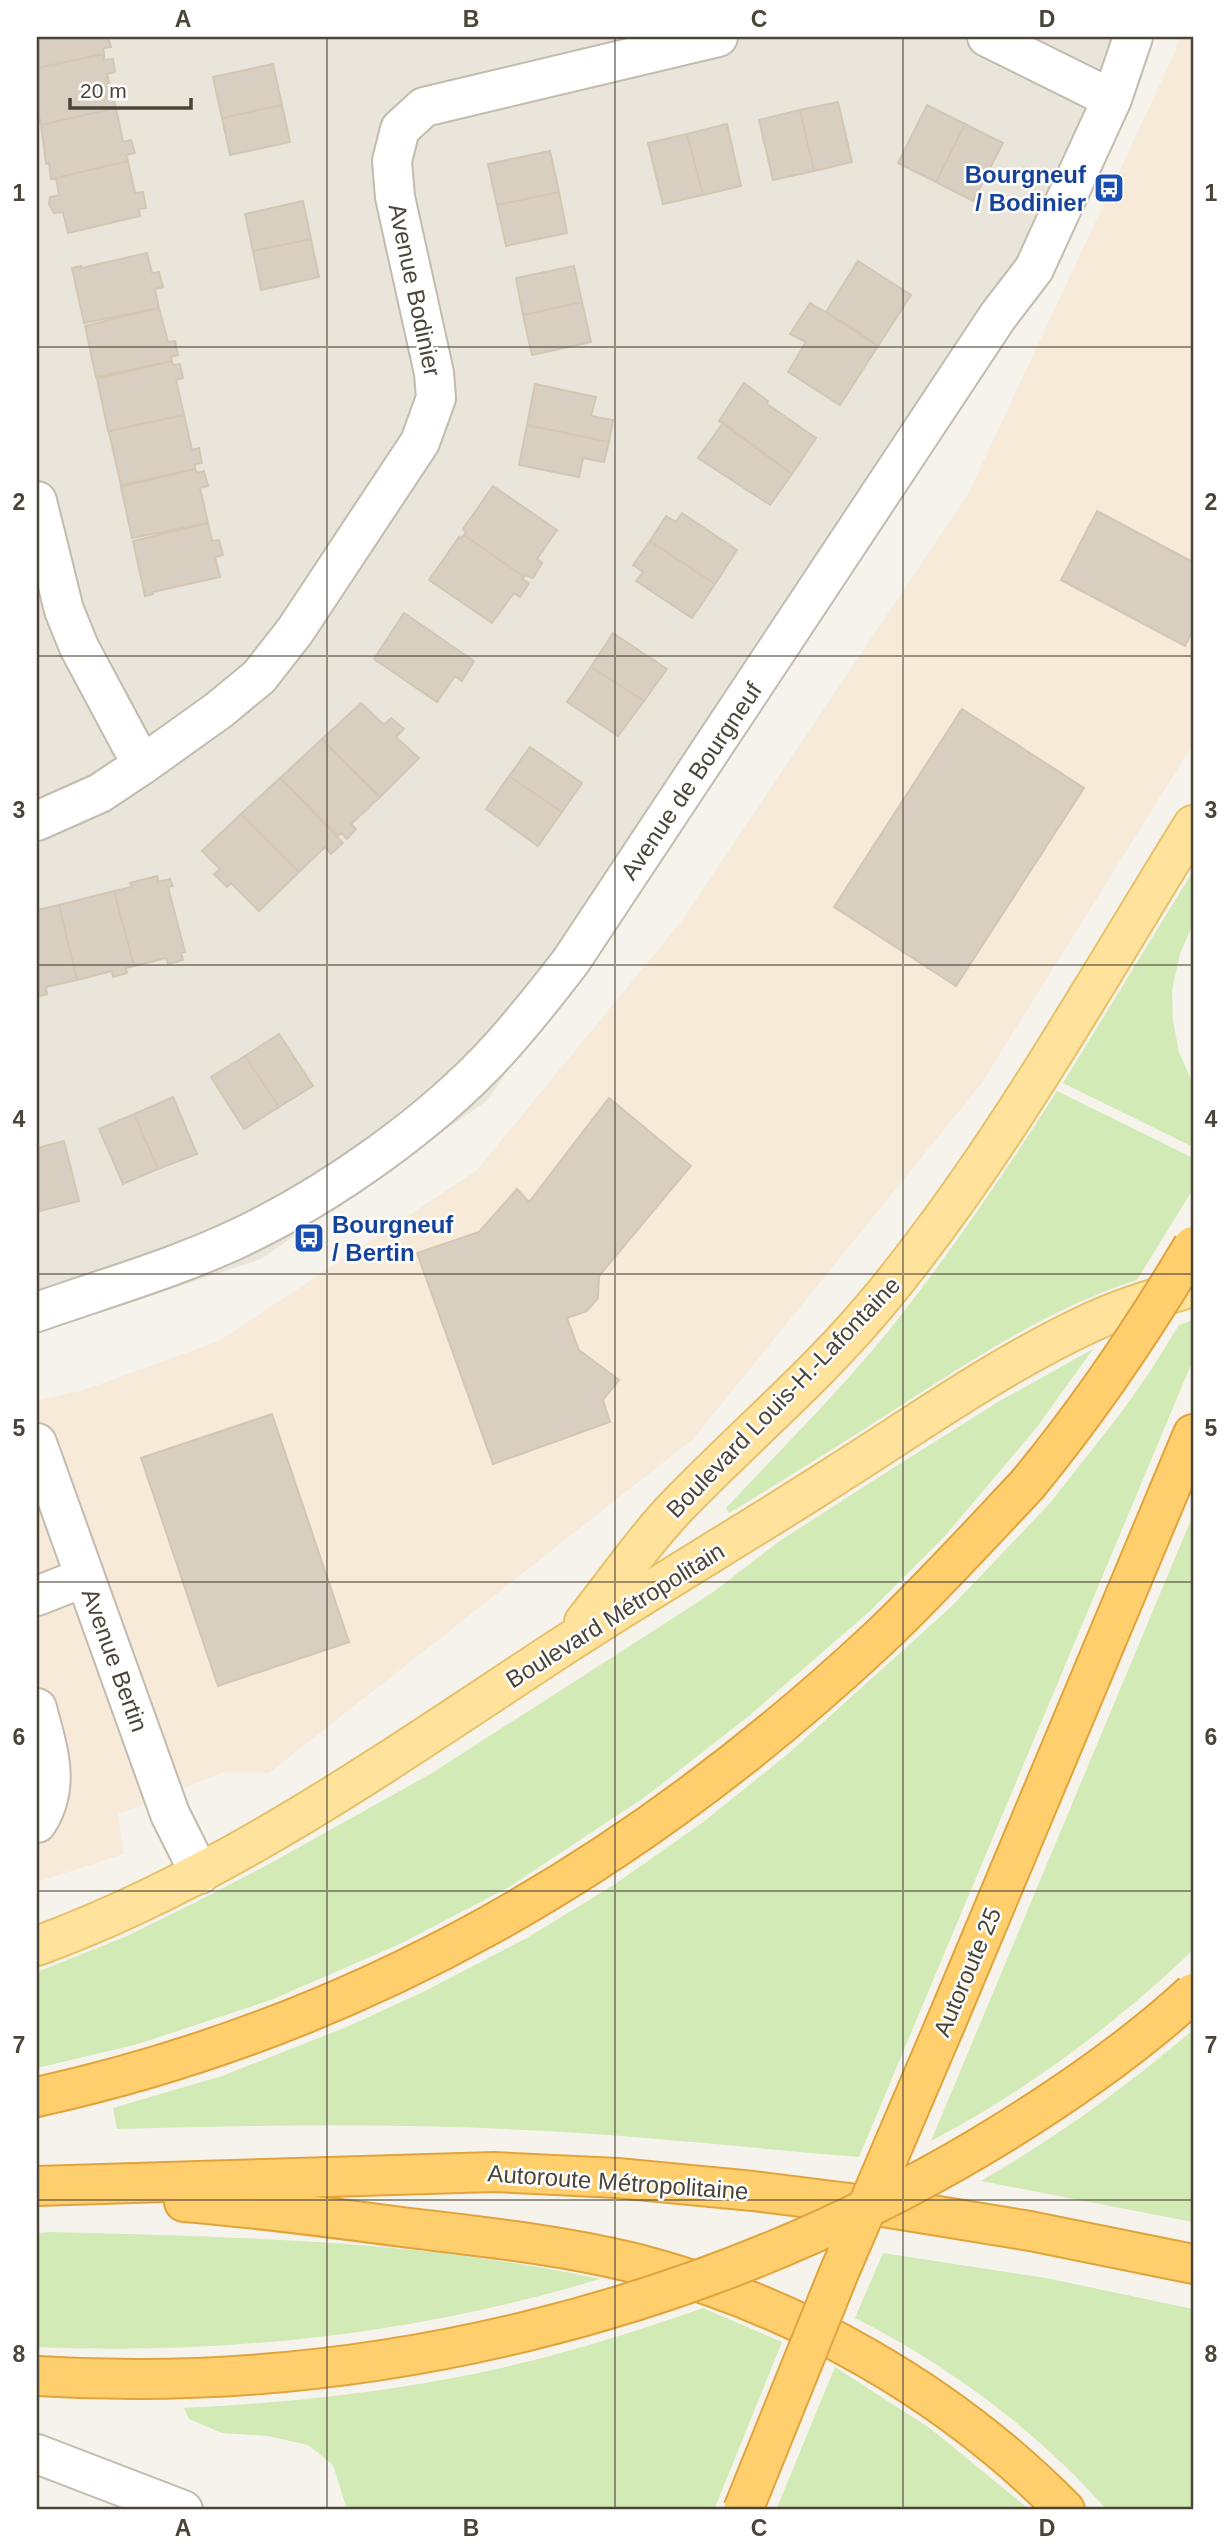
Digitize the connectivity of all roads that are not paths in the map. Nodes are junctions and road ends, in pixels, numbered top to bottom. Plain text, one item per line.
1 (718, 37) edge
2 (987, 37) edge
3 (1133, 37) edge
4 (1111, 99) junction
5 (37, 501) edge
6 (142, 765) junction
7 (37, 821) edge
8 (1193, 825) edge
9 (1193, 1246) edge
10 (1193, 1287) edge
11 (37, 1312) edge
12 (37, 1443) edge
13 (1187, 1450) edge
14 (85, 1577) junction
15 (37, 1596) edge
16 (567, 1643) junction
17 (37, 1708) edge
18 (37, 1823) edge
19 (200, 1874) junction
20 (37, 1946) edge
21 (1193, 1993) edge
22 (37, 2097) edge
23 (37, 2186) edge
24 (37, 2193) edge
25 (1193, 2264) edge
26 (37, 2376) edge
27 (37, 2454) edge
28 (183, 2510) edge
29 (743, 2510) edge
30 (1065, 2510) edge

1 - 6 street, Avenue Bodinier
2 - 4 street
3 - 4 street, Avenue de Bourgneuf
4 - 11 street, Avenue de Bourgneuf
5 - 6 street
6 - 7 street, Avenue Bodinier
8 - 16 main road, Boulevard Louis-H.-Lafontaine
9 - 22 highway, bridge
10 - 16 main road, Boulevard Métropolitain
12 - 14 street, Avenue Bertin
13 - 29 highway, Autoroute 25, bridge
14 - 15 street
14 - 19 street, Avenue Bertin
16 - 19 main road, Boulevard Métropolitain
17 - 18 street
19 - 20 main road, Boulevard Métropolitain
21 - 26 highway, bridge
23 - 25 highway, Autoroute Métropolitaine
24 - 30 highway
27 - 28 street

